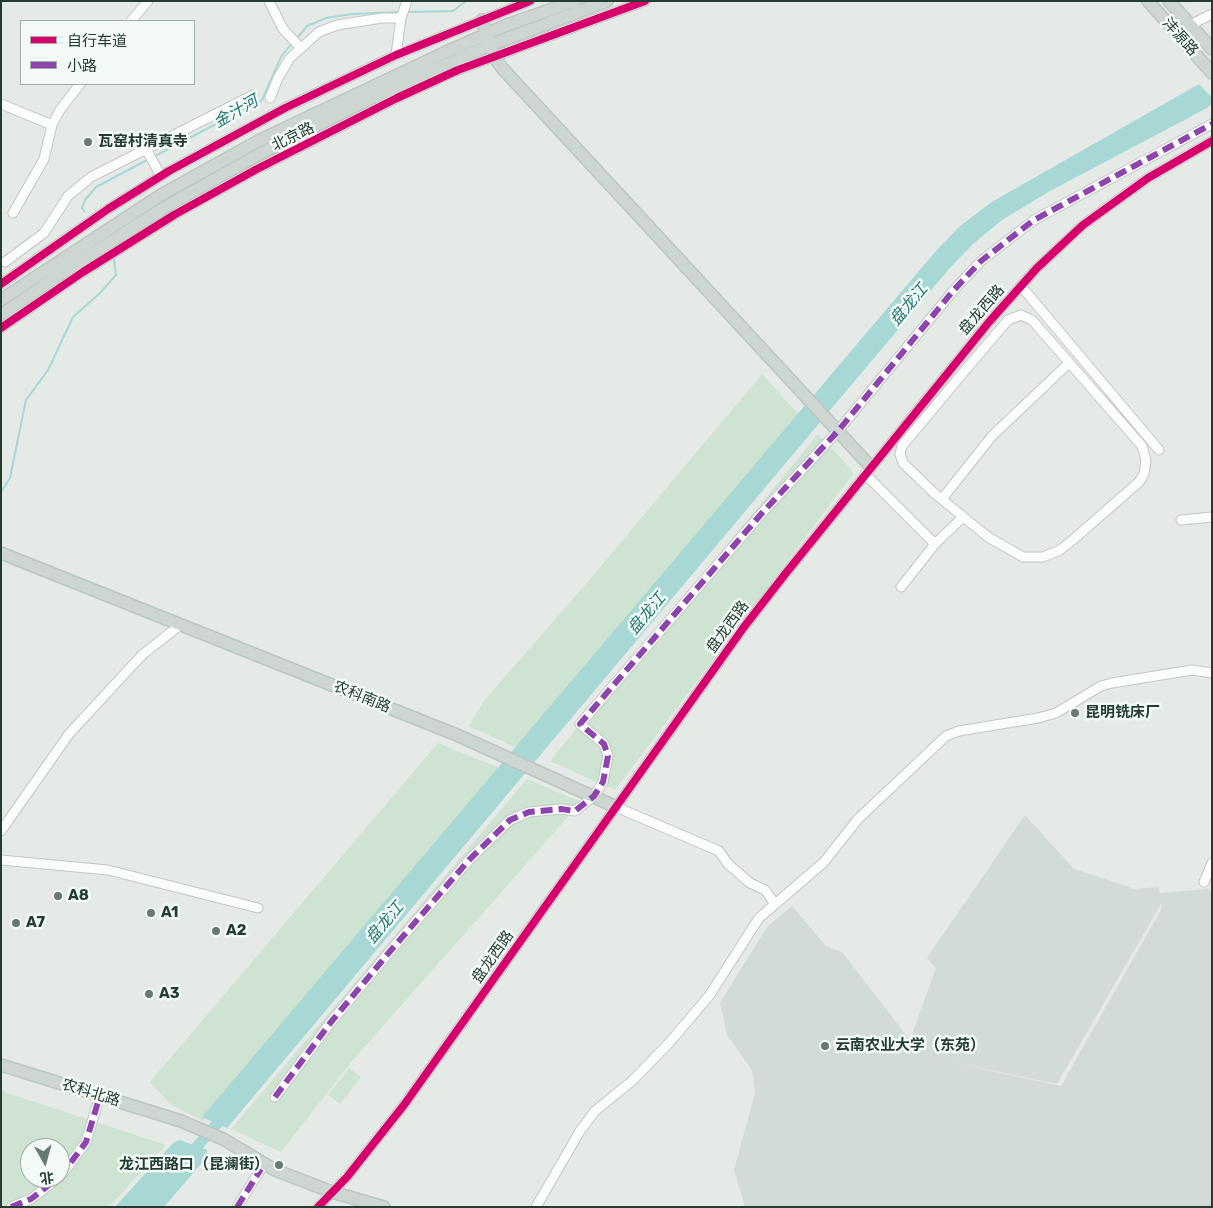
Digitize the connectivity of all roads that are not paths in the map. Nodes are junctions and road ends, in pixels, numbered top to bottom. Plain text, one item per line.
1 (148, 1) edge
2 (269, 1) edge
3 (407, 1) edge
4 (530, 1) edge
5 (575, 1) edge
6 (607, 1) edge
7 (645, 1) edge
8 (1148, 1) edge
9 (1169, 1) edge
10 (1212, 14) edge
11 (401, 18) junction
12 (132, 20) edge
13 (482, 20) junction
14 (1190, 25) junction
15 (490, 46) junction
16 (300, 47) junction
17 (1212, 49) edge
18 (396, 55) junction
19 (1209, 71) edge
20 (79, 85) edge
21 (253, 94) dead end
22 (270, 98) dead end
23 (1, 104) edge
24 (1212, 124) edge
25 (52, 125) junction
26 (1212, 141) edge
27 (148, 152) junction
28 (161, 176) junction
29 (13, 213) dead end
30 (5, 262) dead end
31 (1, 284) edge
32 (1021, 286) junction
33 (1, 300) edge
34 (1, 315) edge
35 (1, 328) edge
36 (1069, 363) junction
37 (838, 431) junction
38 (1159, 450) dead end
39 (868, 470) junction
40 (942, 500) junction
41 (963, 517) junction
42 (1212, 517) edge
43 (1180, 520) dead end
44 (935, 544) junction
45 (1, 553) edge
46 (902, 587) dead end
47 (180, 625) junction
48 (1212, 673) edge
49 (594, 796) junction
50 (616, 807) junction
51 (1, 831) edge
52 (1, 860) edge
53 (1212, 863) edge
54 (1204, 882) dead end
55 (775, 904) junction
56 (258, 908) dead end
57 (1, 1065) edge
58 (1, 1071) edge
59 (274, 1097) dead end
60 (98, 1102) junction
61 (179, 1123) junction
62 (222, 1142) junction
63 (70, 1163) edge
64 (261, 1170) junction
65 (45, 1188) edge
66 (330, 1194) junction
67 (11, 1207) edge
68 (237, 1207) edge
69 (318, 1207) edge
70 (363, 1207) edge
71 (384, 1207) edge
72 (536, 1207) edge

1 - 12 street
2 - 16 street
3 - 11 street
4 - 13 street
5 - 15 main road, 北京路
6 - 15 main road, 北京路
7 - 15 street
8 - 19 main road, 沣源路
9 - 14 main road, 沣源路
10 - 14 street
11 - 16 street
11 - 18 street
13 - 15 main road
13 - 18 street
14 - 17 main road, 沣源路
15 - 33 main road, 北京路
15 - 34 main road, 北京路
15 - 35 street
15 - 37 main road
16 - 22 street
18 - 28 street
20 - 25 street
21 - 27 street
23 - 25 street
24 - 37 street
25 - 29 street
26 - 32 street, 盘龙西路
27 - 28 street
27 - 30 street
28 - 31 street
32 - 38 street
32 - 39 street, 盘龙西路
36 - 40 street
36 - 40 street
36 - 41 street
37 - 39 main road
37 - 49 street
39 - 44 street
39 - 50 street, 盘龙西路
40 - 41 street
41 - 44 street
42 - 43 street
44 - 46 street
45 - 47 main road, 农科南路
47 - 49 main road, 农科南路
47 - 51 street
48 - 55 street
49 - 50 main road, 农科南路
49 - 59 street
50 - 55 street, 农科南路
50 - 66 street, 盘龙西路
52 - 56 street
53 - 54 street
55 - 72 street
57 - 61 main road, 农科北路
58 - 60 main road, 农科北路
60 - 61 main road, 农科北路
60 - 63 street
61 - 62 main road
62 - 64 main road
62 - 66 main road
64 - 66 main road
64 - 68 street
65 - 67 street
66 - 69 street, 盘龙西路
66 - 70 main road
66 - 71 main road

